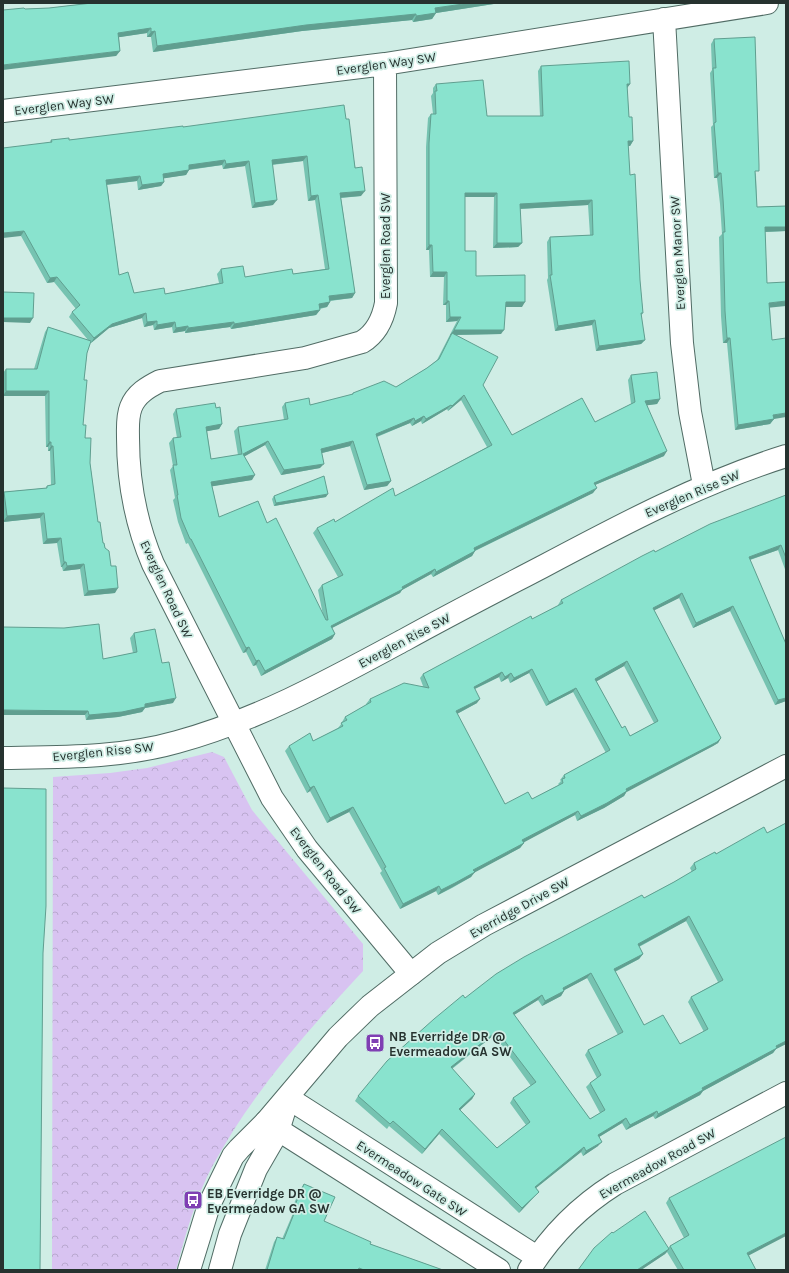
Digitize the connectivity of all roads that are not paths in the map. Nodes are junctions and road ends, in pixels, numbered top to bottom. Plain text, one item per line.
1 (767, 3) edge
2 (664, 19) junction
3 (385, 64) junction
4 (3, 112) edge
5 (786, 456) edge
6 (704, 486) junction
7 (234, 724) junction
8 (3, 758) edge
9 (786, 766) edge
10 (411, 974) junction
11 (786, 1093) edge
12 (288, 1098) junction
13 (272, 1126) junction
14 (533, 1264) edge
15 (189, 1270) edge
16 (220, 1270) edge
17 (498, 1270) edge

1 - 2 street, Everglen Way SW
2 - 3 street, Everglen Way SW
2 - 6 street, Everglen Manor SW
3 - 4 street, Everglen Way SW
3 - 7 street, Everglen Road SW
5 - 6 street, Everglen Rise SW
6 - 7 street, Everglen Rise SW
7 - 8 street, Everglen Rise SW
7 - 10 street, Everglen Road SW
9 - 10 street, Everridge Drive SW
10 - 12 street, Everridge Drive SW
11 - 14 street, Evermeadow Road SW
12 - 13 street, Everridge Drive SW
12 - 14 street, Evermeadow Gate SW
13 - 15 street, Everridge Drive SW
13 - 16 street, Everridge Drive SW
13 - 17 street

